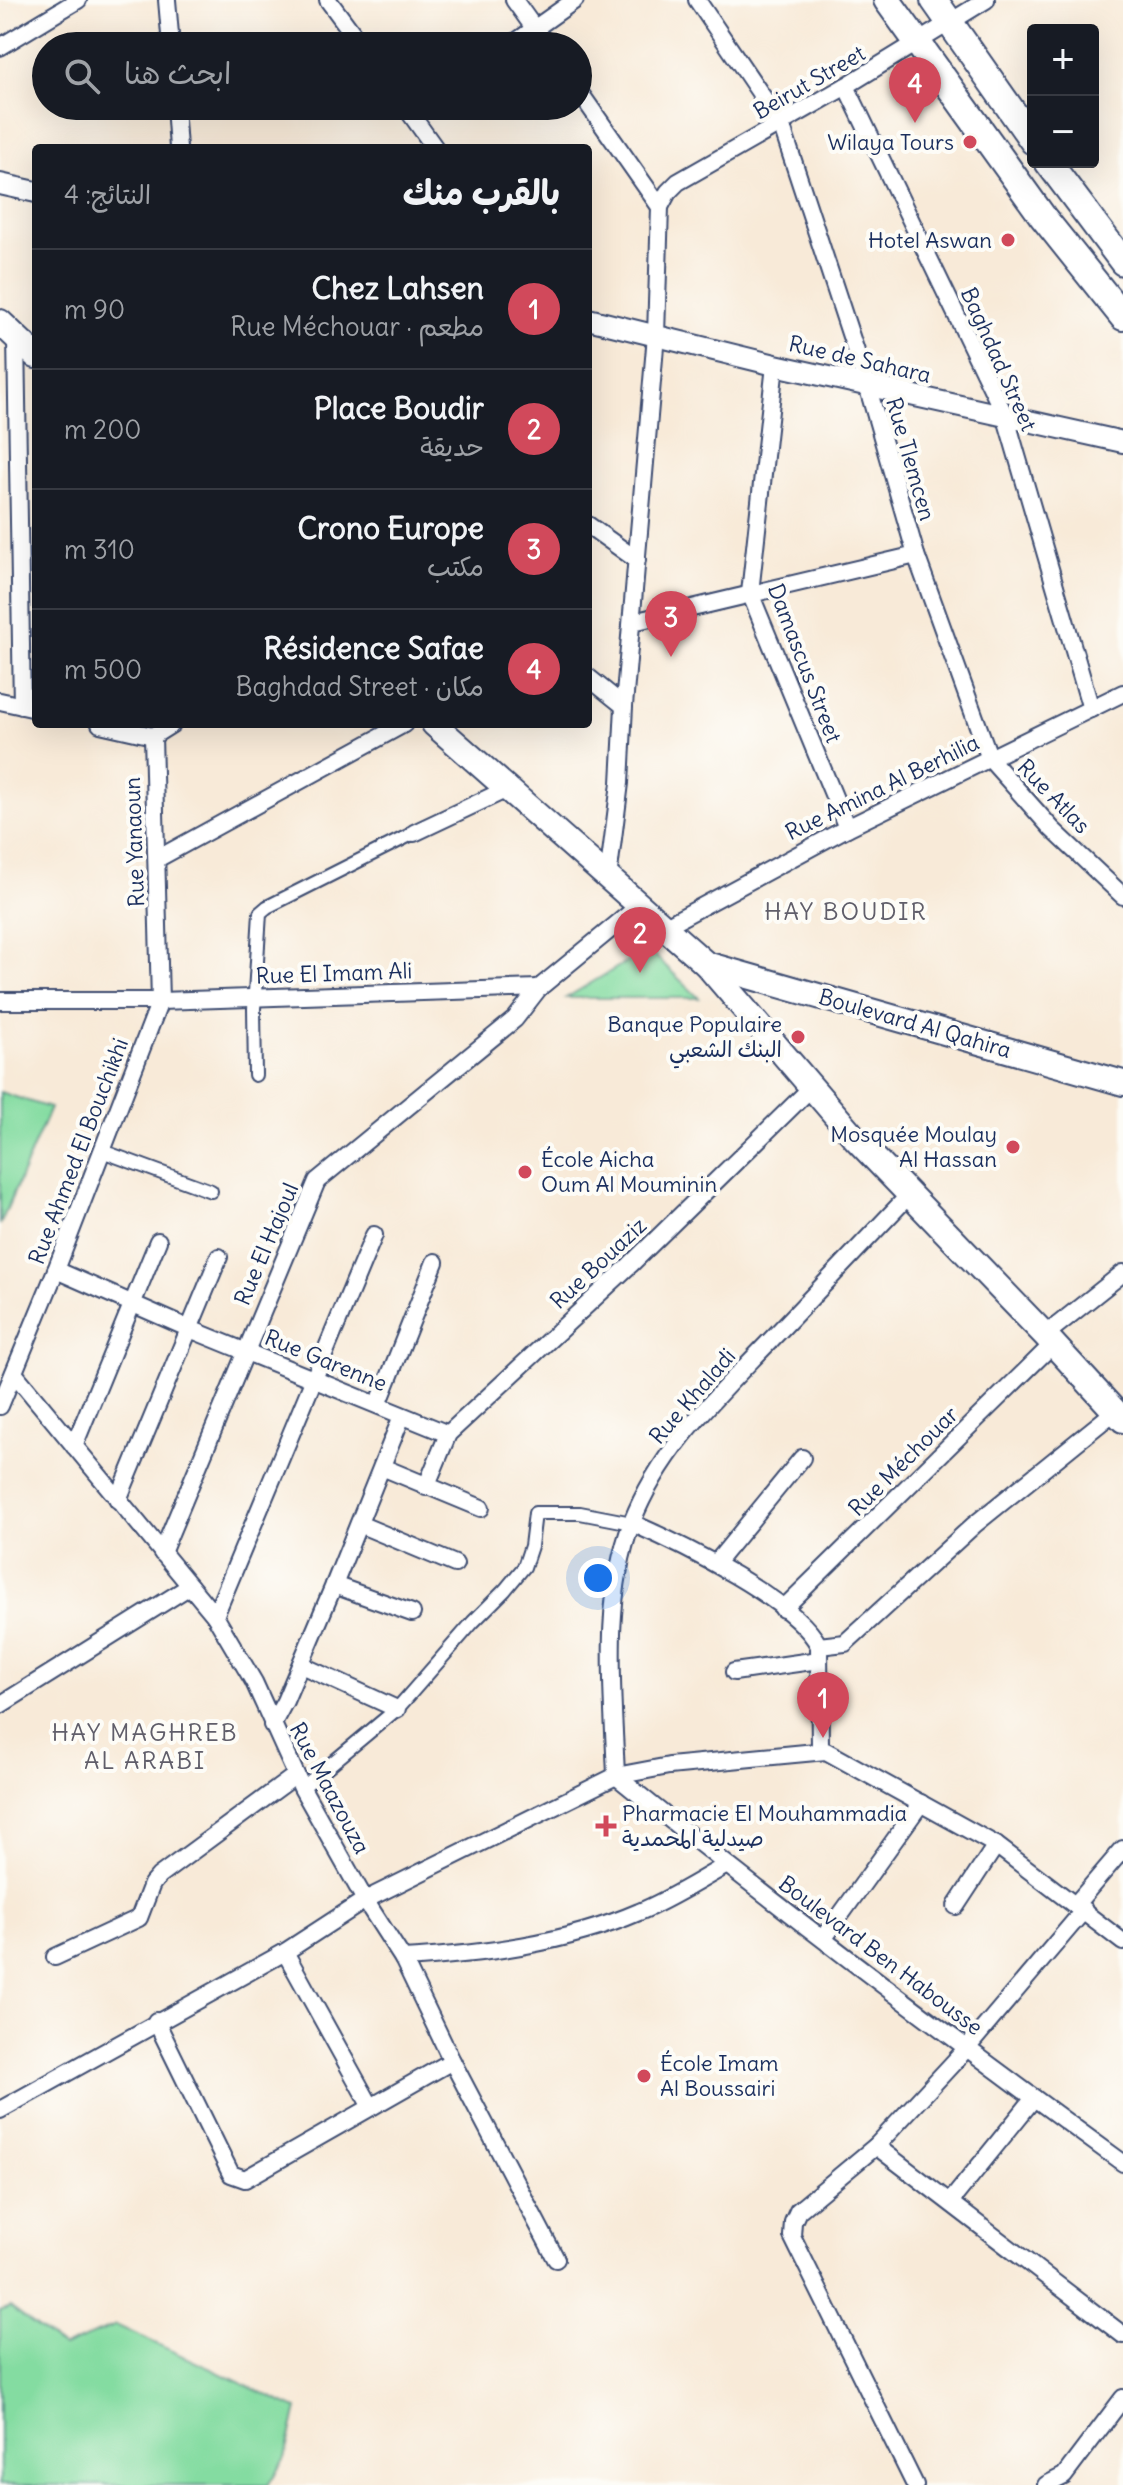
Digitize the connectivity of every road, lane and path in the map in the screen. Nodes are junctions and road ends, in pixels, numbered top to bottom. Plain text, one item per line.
1 (78, 0) edge
2 (167, 0) edge
3 (328, 0) edge
4 (514, 0) edge
5 (575, 0) edge
6 (697, 0) edge
7 (887, 0) edge
8 (934, 0) edge
9 (986, 0) edge
10 (950, 23) junction
11 (535, 29) junction
12 (170, 32) edge
13 (352, 32) edge
14 (531, 32) edge
15 (537, 32) edge
16 (917, 43) junction
17 (0, 47) edge
18 (846, 86) junction
19 (592, 110) edge
20 (176, 120) edge
21 (420, 120) edge
22 (781, 124) junction
23 (1027, 132) edge
24 (178, 144) edge
25 (433, 144) edge
26 (1052, 168) edge
27 (0, 184) edge
28 (32, 191) edge
29 (660, 207) junction
30 (1123, 262) edge
31 (1123, 317) edge
32 (592, 320) edge
33 (8, 329) edge
34 (656, 335) junction
35 (32, 352) edge
36 (775, 365) junction
37 (867, 385) junction
38 (1006, 418) junction
39 (1123, 442) edge
40 (592, 528) edge
41 (916, 555) junction
42 (637, 560) junction
43 (750, 593) junction
44 (633, 622) junction
45 (592, 680) edge
46 (1123, 693) edge
47 (0, 701) edge
48 (624, 706) junction
49 (29, 708) edge
50 (1091, 709) junction
51 (118, 728) edge
52 (166, 728) edge
53 (397, 728) edge
54 (438, 728) edge
55 (153, 736) junction
56 (990, 759) junction
57 (505, 790) junction
58 (847, 828) junction
59 (414, 833) joint
60 (157, 859) junction
61 (608, 878) junction
62 (1123, 896) edge
63 (640, 905) junction
64 (664, 927) junction
65 (706, 964) junction
66 (539, 988) junction
67 (256, 998) junction
68 (0, 1001) edge
69 (160, 1001) junction
70 (255, 1075) dead end
71 (1123, 1083) edge
72 (811, 1088) junction
73 (102, 1151) junction
74 (211, 1191) dead end
75 (910, 1194) junction
76 (374, 1235) dead end
77 (158, 1241) dead end
78 (219, 1257) dead end
79 (435, 1262) dead end
80 (56, 1270) junction
81 (1123, 1273) edge
82 (132, 1304) junction
83 (190, 1329) junction
84 (1049, 1339) junction
85 (245, 1350) junction
86 (14, 1373) junction
87 (315, 1379) junction
88 (378, 1405) junction
89 (0, 1406) edge
90 (402, 1416) junction
91 (1119, 1416) edge
92 (448, 1434) junction
93 (74, 1446) junction
94 (802, 1458) dead end
95 (382, 1467) junction
96 (426, 1487) junction
97 (118, 1500) junction
98 (481, 1508) dead end
99 (632, 1523) junction
100 (359, 1524) junction
101 (162, 1553) junction
102 (716, 1563) junction
103 (455, 1564) dead end
104 (334, 1585) junction
105 (190, 1586) junction
106 (783, 1609) junction
107 (412, 1613) dead end
108 (215, 1616) junction
109 (819, 1653) junction
110 (301, 1665) junction
111 (734, 1672) dead end
112 (0, 1705) edge
113 (397, 1709) junction
114 (272, 1725) junction
115 (820, 1749) junction
116 (616, 1776) junction
117 (299, 1781) junction
118 (921, 1803) junction
119 (996, 1845) junction
120 (1123, 1849) edge
121 (727, 1865) junction
122 (365, 1900) junction
123 (956, 1906) dead end
124 (1080, 1907) junction
125 (824, 1938) junction
126 (1123, 1942) edge
127 (285, 1952) junction
128 (55, 1957) dead end
129 (403, 1959) junction
130 (156, 2021) junction
131 (967, 2048) junction
132 (452, 2061) junction
133 (1034, 2098) junction
134 (371, 2107) junction
135 (0, 2110) edge
136 (876, 2146) junction
137 (1123, 2163) edge
138 (950, 2202) junction
139 (556, 2259) dead end
140 (1123, 2335) edge
141 (1123, 2398) edge
142 (1066, 2480) edge
143 (915, 2485) edge
144 (1046, 2485) edge

1 - 17 street
2 - 12 street
3 - 13 street
4 - 11 street
5 - 11 street
6 - 22 street, Rue Tlemcen
7 - 16 main road
8 - 10 main road
9 - 10 street, Beirut Street
10 - 16 street, Beirut Street
10 - 23 main road
11 - 14 street
11 - 15 street
16 - 18 street, Beirut Street
16 - 31 main road
18 - 22 street, Beirut Street
18 - 38 street, Baghdad Street
19 - 29 street
20 - 24 street
21 - 25 street
22 - 29 street, Beirut Street
22 - 37 street, Rue Tlemcen
26 - 30 main road
27 - 28 street
29 - 34 street
32 - 34 street, Rue de Sahara
33 - 35 main road
33 - 49 street
34 - 36 street, Rue de Sahara
34 - 42 street
36 - 37 street, Rue de Sahara
36 - 43 street, Damascus Street
37 - 38 street, Rue de Sahara
37 - 41 street, Rue Tlemcen
38 - 39 street, Rue de Sahara
38 - 50 street, Baghdad Street
40 - 42 street
41 - 43 street
41 - 56 street, Rue Tlemcen
42 - 44 street
43 - 44 street
43 - 58 street, Damascus Street
44 - 48 street
45 - 48 street
46 - 50 street, Rue Amina Al Berhilia
47 - 49 street
48 - 61 street
50 - 56 street, Rue Amina Al Berhilia
51 - 55 street
52 - 55 street
53 - 60 street
54 - 57 main road
55 - 60 street, Rue Yanaoun
56 - 58 street, Rue Amina Al Berhilia
56 - 62 street, Rue Atlas
57 - 59 street
57 - 61 main road
58 - 64 street, Rue Amina Al Berhilia
59 - 67 street
60 - 69 street, Rue Yanaoun
61 - 63 main road
63 - 64 main road
63 - 66 street
64 - 65 main road
65 - 71 main road, Boulevard Al Qahira
65 - 72 main road
66 - 67 street, Rue El Imam Ali
66 - 85 street, Rue El Hajoul
67 - 69 street, Rue El Imam Ali
67 - 70 street
68 - 69 street, Rue El Imam Ali
69 - 73 street, Rue Ahmed El Bouchikhi
72 - 75 main road
72 - 92 street, Rue Bouaziz
73 - 74 street
73 - 80 street, Rue Ahmed El Bouchikhi
75 - 84 main road
75 - 99 street, Rue Khaladi
76 - 87 street
77 - 82 street
78 - 83 street
79 - 88 street
80 - 82 street, Rue Garenne
80 - 86 street, Rue Ahmed El Bouchikhi
81 - 84 street, Rue Méchouar
82 - 83 street, Rue Garenne
82 - 93 street
83 - 85 street, Rue Garenne
83 - 97 street
84 - 91 main road
84 - 106 street, Rue Méchouar
85 - 87 street, Rue Garenne
85 - 101 street, Rue El Hajoul
86 - 89 street, Rue Ahmed El Bouchikhi
86 - 93 street, Rue Maazouza
87 - 88 street, Rue Garenne
87 - 108 street
88 - 90 street, Rue Garenne
90 - 92 street, Rue Garenne
90 - 95 street
91 - 109 street
92 - 96 street
93 - 97 street, Rue Maazouza
94 - 102 street
95 - 96 street
95 - 100 street
96 - 98 street
97 - 101 street, Rue Maazouza
99 - 102 street
99 - 113 street
99 - 116 street, Rue Khaladi
100 - 103 street
100 - 104 street
101 - 105 street, Rue Maazouza
102 - 106 street
104 - 107 street
104 - 110 street
105 - 108 street, Rue Maazouza
105 - 112 street
106 - 109 street
108 - 114 street, Rue Maazouza
109 - 111 street
109 - 115 street
110 - 113 street
110 - 114 street
113 - 117 street
114 - 117 street, Rue Maazouza
115 - 116 street
115 - 118 street
116 - 121 street, Boulevard Ben Habousse
116 - 122 street
117 - 122 street, Rue Maazouza
117 - 128 street
118 - 119 street
118 - 125 street
119 - 123 street
119 - 124 street
120 - 124 street
121 - 125 street, Boulevard Ben Habousse
121 - 129 street
122 - 127 street
122 - 129 street, Rue Maazouza
124 - 126 street
124 - 131 street
125 - 131 street, Boulevard Ben Habousse
127 - 130 street
127 - 134 street
129 - 132 street, Rue Maazouza
130 - 134 street
130 - 135 street
131 - 133 street, Boulevard Ben Habousse
131 - 136 street
132 - 134 street
132 - 139 street, Rue Maazouza
133 - 137 street, Boulevard Ben Habousse
133 - 138 street
136 - 138 street
136 - 143 street
138 - 140 street
141 - 142 street
142 - 144 street

